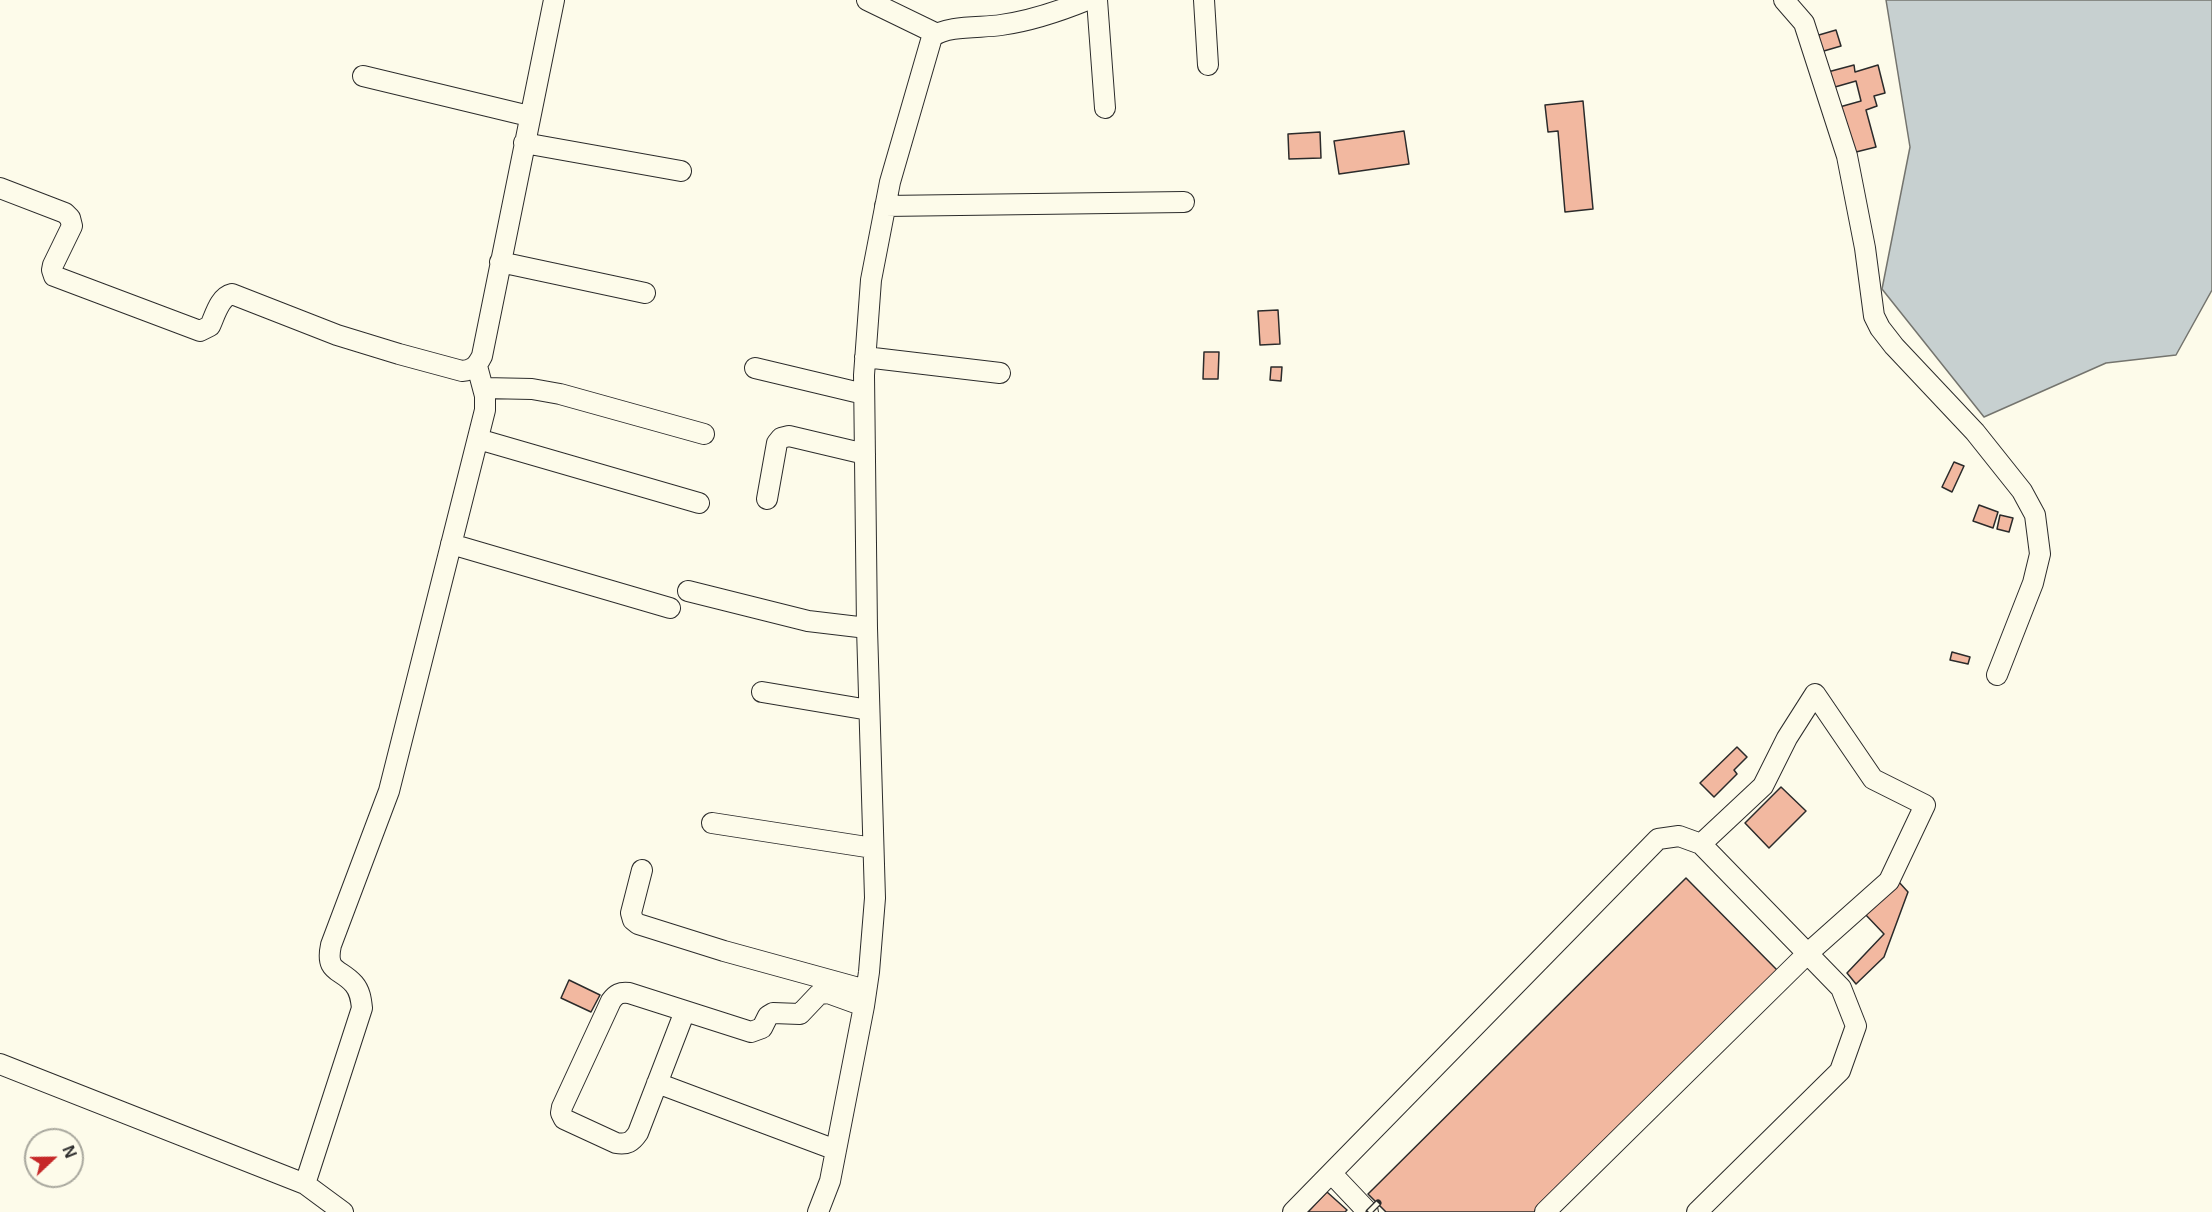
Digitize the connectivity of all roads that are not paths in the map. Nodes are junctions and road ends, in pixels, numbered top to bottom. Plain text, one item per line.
1 (554, 0) edge
2 (867, 0) edge
3 (1087, 0) edge
4 (1097, 0) edge
5 (1204, 0) edge
6 (1784, 0) edge
7 (937, 34) junction
8 (1208, 64) dead end
9 (363, 76) dead end
10 (1105, 108) dead end
11 (529, 116) junction
12 (524, 143) junction
13 (681, 171) dead end
14 (0, 188) edge
15 (1184, 201) dead end
16 (885, 206) junction
17 (500, 262) junction
18 (645, 293) dead end
19 (865, 357) junction
20 (477, 366) junction
21 (755, 368) dead end
22 (1000, 373) dead end
23 (484, 388) junction
24 (864, 393) junction
25 (704, 434) dead end
26 (478, 439) junction
27 (865, 454) junction
28 (767, 499) dead end
29 (699, 503) dead end
30 (451, 544) junction
31 (688, 591) dead end
32 (670, 608) dead end
33 (867, 628) junction
34 (1997, 675) dead end
35 (762, 692) dead end
36 (869, 710) junction
37 (712, 823) dead end
38 (1701, 844) junction
39 (873, 848) junction
40 (642, 870) dead end
41 (1807, 954) junction
42 (865, 998) junction
43 (685, 1011) junction
44 (0, 1064) edge
45 (657, 1083) junction
46 (837, 1150) junction
47 (1332, 1173) junction
48 (305, 1184) junction
49 (343, 1212) edge
50 (818, 1212) edge
51 (1293, 1212) edge
52 (1368, 1212) edge
53 (1545, 1212) edge
54 (1697, 1212) edge

1 - 11 street
2 - 7 street
3 - 7 street
4 - 10 street
5 - 8 street
6 - 34 street
7 - 16 street
9 - 11 street
11 - 12 street
12 - 13 street
12 - 17 street
14 - 20 street
15 - 16 street
16 - 19 street
17 - 18 street
17 - 20 street
19 - 22 street
19 - 24 street
20 - 23 street
21 - 24 street
23 - 25 street
23 - 26 street
24 - 27 street
26 - 29 street
26 - 30 street
27 - 28 street
27 - 33 street
30 - 32 street
30 - 48 street
31 - 33 street
33 - 36 street
35 - 36 street
36 - 39 street
37 - 39 street
38 - 41 street
38 - 41 street
38 - 47 street
39 - 42 street
40 - 42 street
41 - 53 street
41 - 54 street
42 - 43 street
42 - 46 street
43 - 45 street
43 - 45 street
44 - 48 street
45 - 46 street
46 - 50 street
47 - 51 street
47 - 52 street
48 - 49 street

